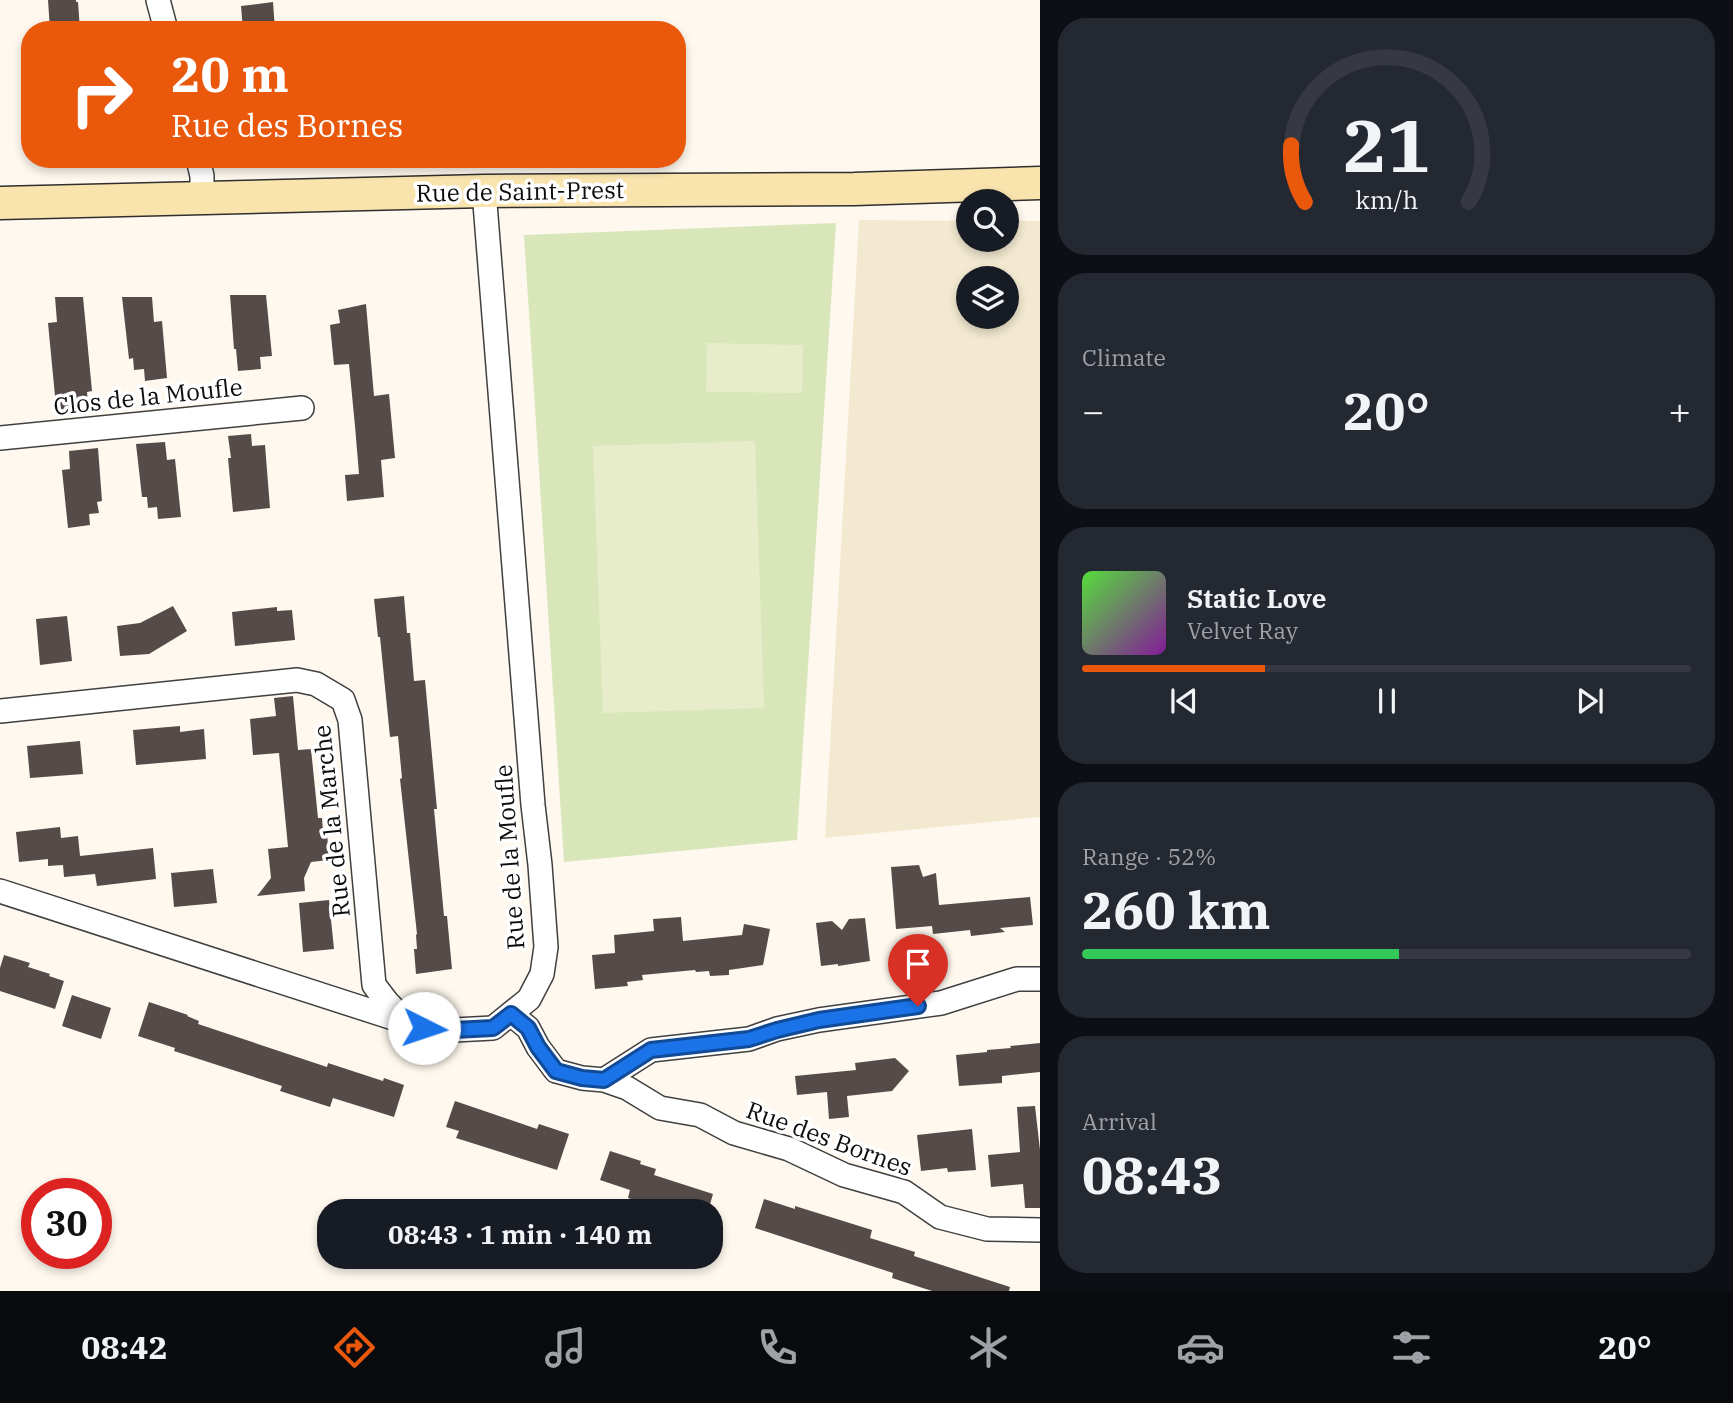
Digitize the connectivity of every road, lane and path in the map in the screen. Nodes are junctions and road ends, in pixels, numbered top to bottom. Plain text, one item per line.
1 (158, 0) edge
2 (164, 21) edge
3 (200, 168) edge
4 (1040, 183) edge
5 (484, 191) junction
6 (202, 197) junction
7 (0, 203) edge
8 (302, 408) dead end
9 (0, 438) edge
10 (0, 711) edge
11 (0, 891) edge
12 (1040, 979) edge
13 (511, 1014) junction
14 (406, 1022) junction
15 (604, 1080) junction
16 (1040, 1230) edge

1 - 2 street
3 - 6 street
4 - 5 main road, Rue de Saint-Prest
5 - 6 main road, Rue de Saint-Prest
5 - 13 street, Rue de la Moufle
6 - 7 main road, Rue de Saint-Prest
8 - 9 street, Clos de la Moufle
10 - 14 street, Rue de la Marche
11 - 14 street, Rue de la Moufle
12 - 15 street
13 - 14 street, Rue de la Moufle
13 - 15 street, Rue des Bornes
15 - 16 street, Rue des Bornes

